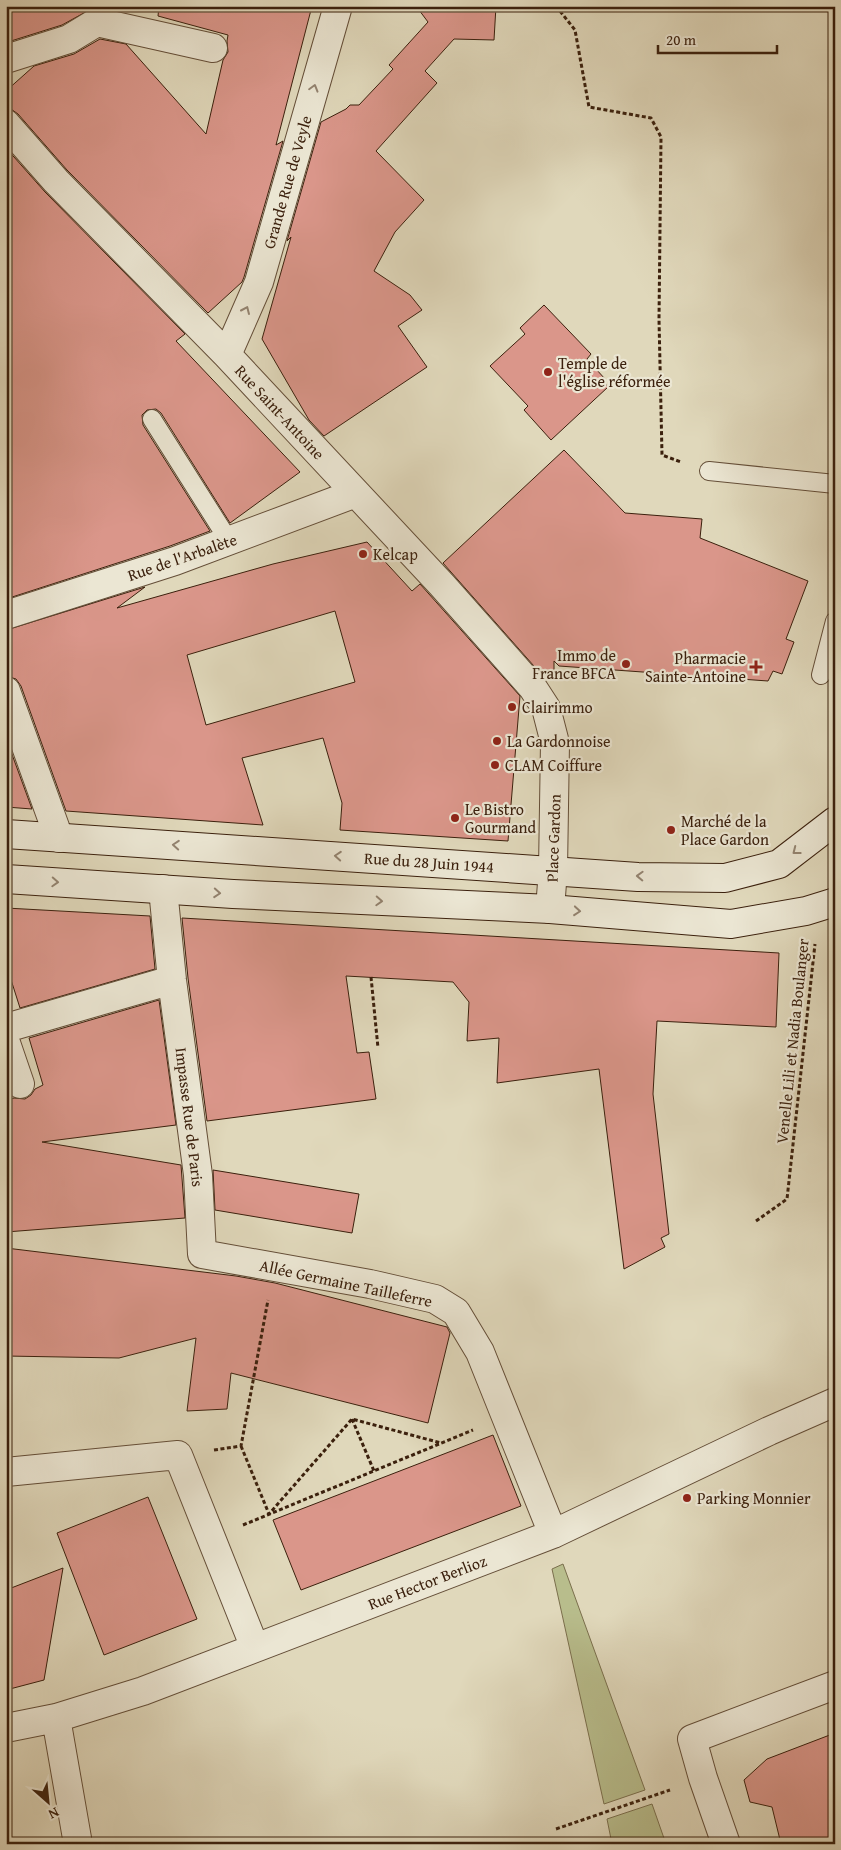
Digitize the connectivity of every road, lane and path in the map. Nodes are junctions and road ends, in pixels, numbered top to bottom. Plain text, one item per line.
1 (338, 6) edge
2 (556, 6) edge
3 (85, 17) edge
4 (213, 48) dead end
5 (6, 59) edge
6 (6, 124) edge
7 (227, 355) junction
8 (152, 419) dead end
9 (709, 472) joint
10 (835, 484) edge
11 (356, 493) junction
12 (228, 541) junction
13 (6, 615) edge
14 (835, 621) edge
15 (821, 675) dead end
16 (6, 690) edge
17 (546, 708) joint
18 (835, 821) edge
19 (6, 834) edge
20 (59, 838) junction
21 (553, 870) junction
22 (6, 880) edge
23 (163, 889) junction
24 (826, 905) edge
25 (550, 909) junction
26 (371, 977) dead end
27 (172, 980) junction
28 (6, 1028) edge
29 (6, 1043) edge
30 (378, 1048) dead end
31 (20, 1084) dead end
32 (756, 1221) dead end
33 (202, 1254) joint
34 (274, 1267) junction
35 (835, 1402) edge
36 (506, 1417) junction
37 (352, 1419) junction
38 (442, 1443) junction
39 (241, 1446) junction
40 (178, 1456) junction
41 (374, 1471) junction
42 (6, 1472) edge
43 (269, 1514) junction
44 (553, 1534) junction
45 (211, 1538) junction
46 (254, 1648) junction
47 (835, 1685) edge
48 (56, 1718) junction
49 (6, 1728) edge
50 (704, 1778) junction
51 (556, 1829) dead end
52 (78, 1844) edge
53 (726, 1844) edge

7 -> 1 street, Grande Rue de Veyle
2 - 9 path
3 - 4 street
3 - 5 street
6 - 7 street, Rue Saint-Antoine
7 - 11 street, Rue Saint-Antoine
8 - 12 lane
9 - 10 lane
11 - 12 street, Rue de l'Arbalète
11 - 17 street, Rue Saint-Antoine
12 - 13 street, Rue de l'Arbalète
14 - 15 lane
16 - 20 street
17 - 21 street, Place Gardon
18 -> 21 street, Rue du 28 Juin 1944
19 - 20 street, Rue du 28 Juin 1944
21 -> 20 street, Rue du 28 Juin 1944
21 - 25 street, Place Gardon
22 -> 23 street
23 -> 25 street
23 - 27 street, Impasse Rue de Paris
25 -> 24 street
24 - 32 path, Venelle Lili et Nadia Boulanger
26 - 30 path
27 - 28 street
27 - 33 street, Impasse Rue de Paris
29 - 31 street
33 - 34 street, Allée Germaine Tailleferre
34 - 36 street, Allée Germaine Tailleferre
34 - 39 path
35 - 44 street, Rue Hector Berlioz
36 - 38 path
36 - 44 street, Allée Germaine Tailleferre
37 - 38 path
37 - 41 path
37 - 43 path
38 - 41 path
39 - 40 path
39 - 43 path
40 - 42 street
40 - 45 street
41 - 43 path
43 - 45 path
44 - 46 street, Rue Hector Berlioz
45 - 46 street
46 - 48 street, Rue Hector Berlioz
47 - 50 street
48 - 49 street, Rue Hector Berlioz
48 - 52 street
50 - 51 path
50 - 53 street

